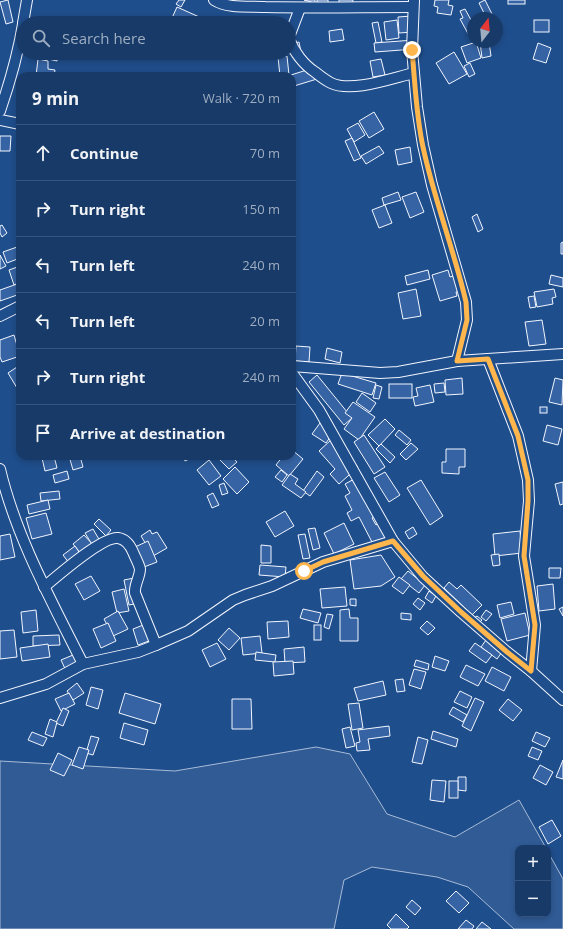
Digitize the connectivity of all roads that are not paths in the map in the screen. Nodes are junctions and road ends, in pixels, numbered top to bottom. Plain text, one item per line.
1 (27, 0) edge
2 (214, 0) edge
3 (413, 3) edge
4 (300, 8) junction
5 (24, 16) edge
6 (296, 19) edge
7 (296, 52) edge
8 (16, 56) edge
9 (414, 73) junction
10 (0, 111) edge
11 (0, 120) edge
12 (16, 123) edge
13 (16, 308) edge
14 (0, 316) edge
15 (563, 354) edge
16 (488, 359) junction
17 (457, 361) junction
18 (296, 366) edge
19 (296, 378) edge
20 (0, 469) edge
21 (393, 541) junction
22 (44, 587) junction
23 (156, 645) junction
24 (83, 664) junction
25 (531, 671) junction
26 (0, 698) edge
27 (563, 700) edge

1 - 5 street
2 - 4 street
3 - 4 street
3 - 9 street
4 - 6 street
7 - 9 street
8 - 10 street
9 - 17 street
11 - 12 street
13 - 14 street
15 - 16 street
16 - 17 street
16 - 25 street
17 - 18 street
19 - 21 street
20 - 22 street
21 - 23 street
21 - 25 street
22 - 23 street
22 - 24 street
23 - 24 street
24 - 26 street
25 - 27 street

